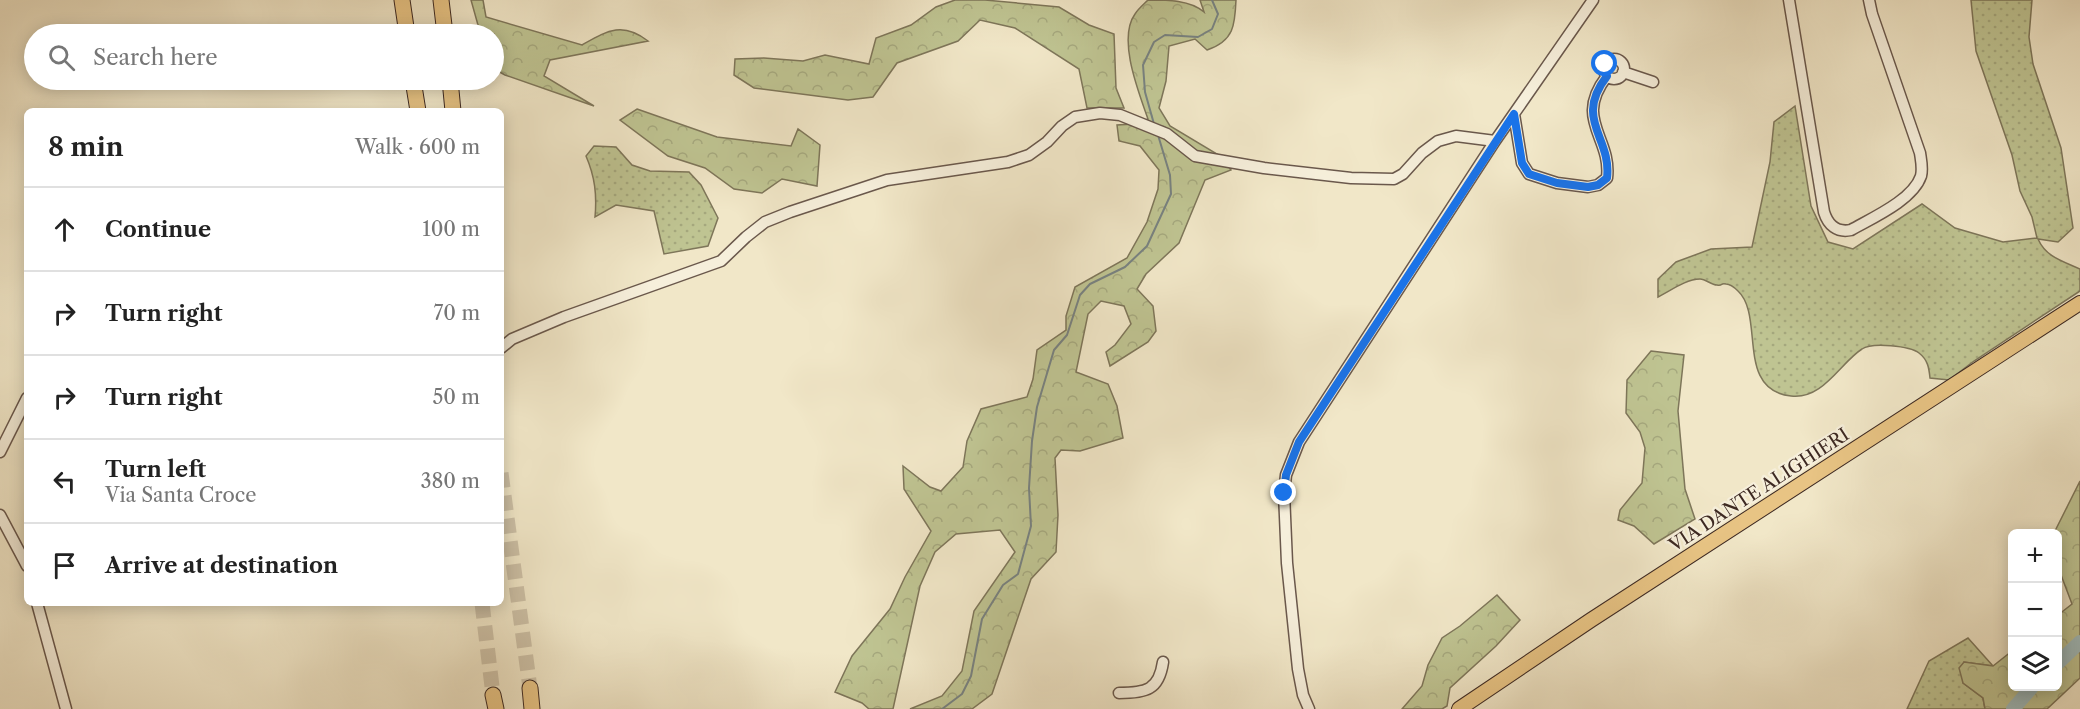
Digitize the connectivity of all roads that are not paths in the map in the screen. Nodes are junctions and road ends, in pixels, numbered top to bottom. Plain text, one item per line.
1 (402, 0) edge
2 (441, 0) edge
3 (1593, 0) edge
4 (1789, 0) edge
5 (1869, 0) edge
6 (406, 24) edge
7 (444, 24) edge
8 (1623, 72) junction
9 (1607, 76) junction
10 (1653, 82) dead end
11 (415, 90) edge
12 (451, 90) edge
13 (418, 108) edge
14 (453, 108) edge
15 (1514, 114) junction
16 (1495, 141) junction
17 (2080, 303) edge
18 (504, 346) edge
19 (24, 404) edge
20 (0, 452) edge
21 (0, 515) edge
22 (24, 560) edge
23 (38, 606) edge
24 (1163, 662) dead end
25 (530, 688) tunnel mouth
26 (1119, 693) dead end
27 (66, 709) edge
28 (532, 709) edge
29 (1309, 709) edge
30 (1459, 709) edge

1 - 6 highway
2 - 7 highway
3 - 15 street
4 - 5 street
8 - 9 street
8 - 9 street
8 - 10 street
9 - 15 street
11 - 13 highway
12 - 14 highway
15 - 16 street
16 - 18 street
16 - 29 street
17 - 30 main road, VIA DANTE ALIGHIERI
19 - 20 street
21 - 22 street
23 - 27 street
24 - 26 street
25 - 28 highway

